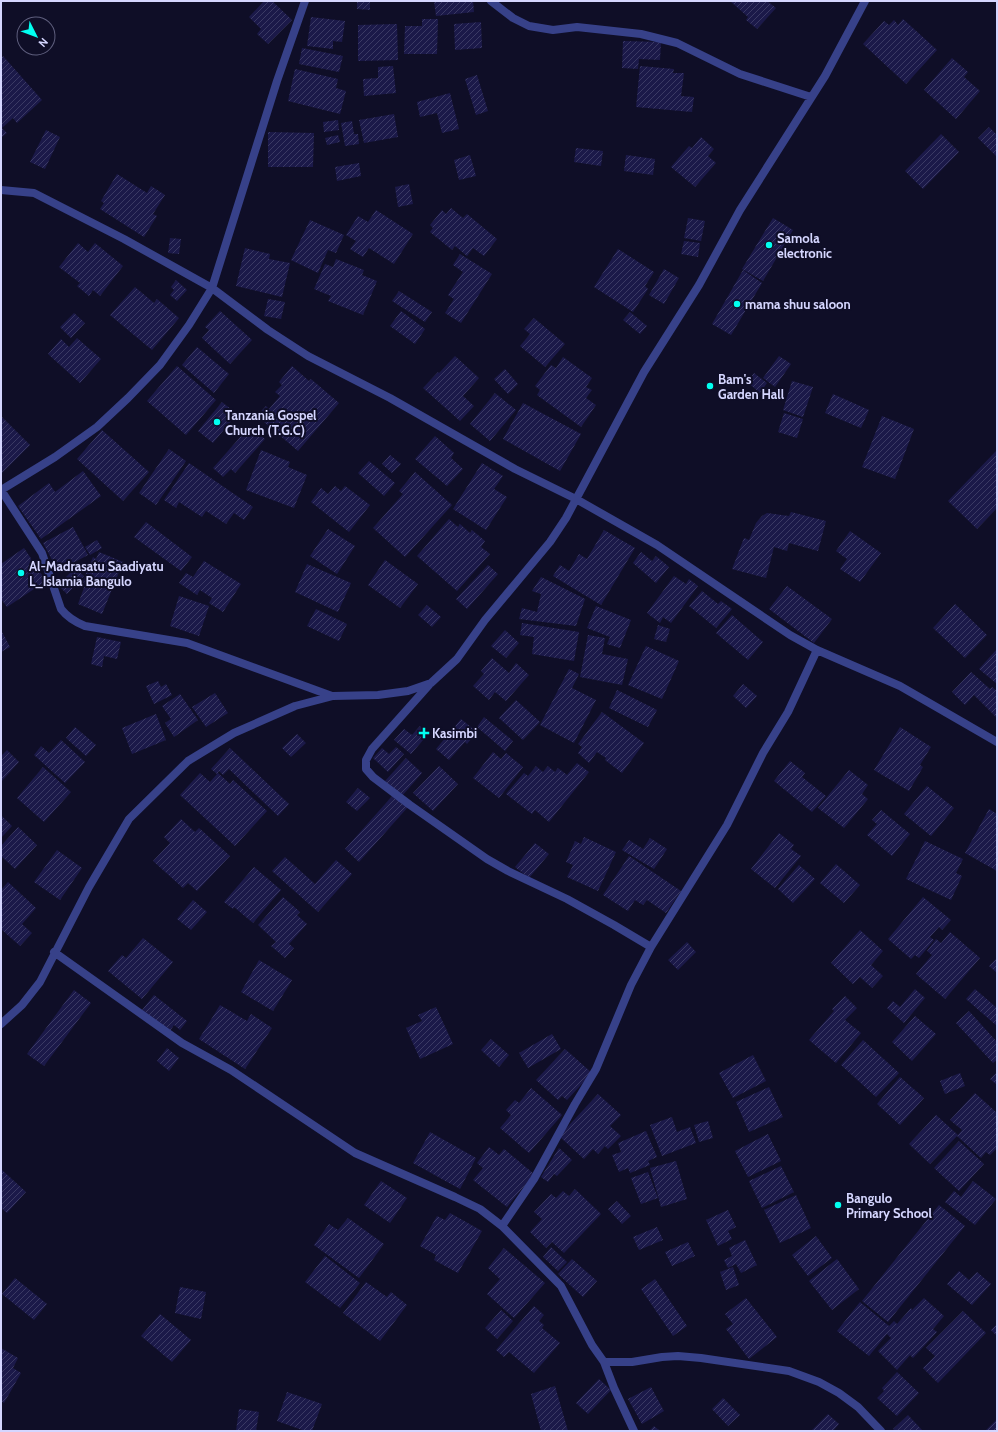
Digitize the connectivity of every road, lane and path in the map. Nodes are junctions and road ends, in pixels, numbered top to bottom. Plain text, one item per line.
1 (305, 1) edge
2 (491, 1) edge
3 (865, 1) edge
4 (812, 97) junction
5 (1, 190) edge
6 (212, 288) junction
7 (1, 490) edge
8 (576, 499) junction
9 (817, 650) junction
10 (431, 683) junction
11 (333, 696) junction
12 (997, 742) edge
13 (651, 947) junction
14 (54, 952) junction
15 (1, 1024) edge
16 (502, 1226) junction
17 (604, 1362) junction
18 (634, 1431) edge
19 (881, 1431) edge

1 - 6 street
2 - 4 street
3 - 4 street
4 - 8 street
5 - 6 street
6 - 7 street
6 - 8 street
7 - 11 street
8 - 9 street
8 - 10 street
9 - 12 street
9 - 13 street
10 - 11 street
10 - 13 street
11 - 14 street
13 - 16 street
14 - 15 street
14 - 16 street
16 - 17 street
17 - 18 street
17 - 19 street

